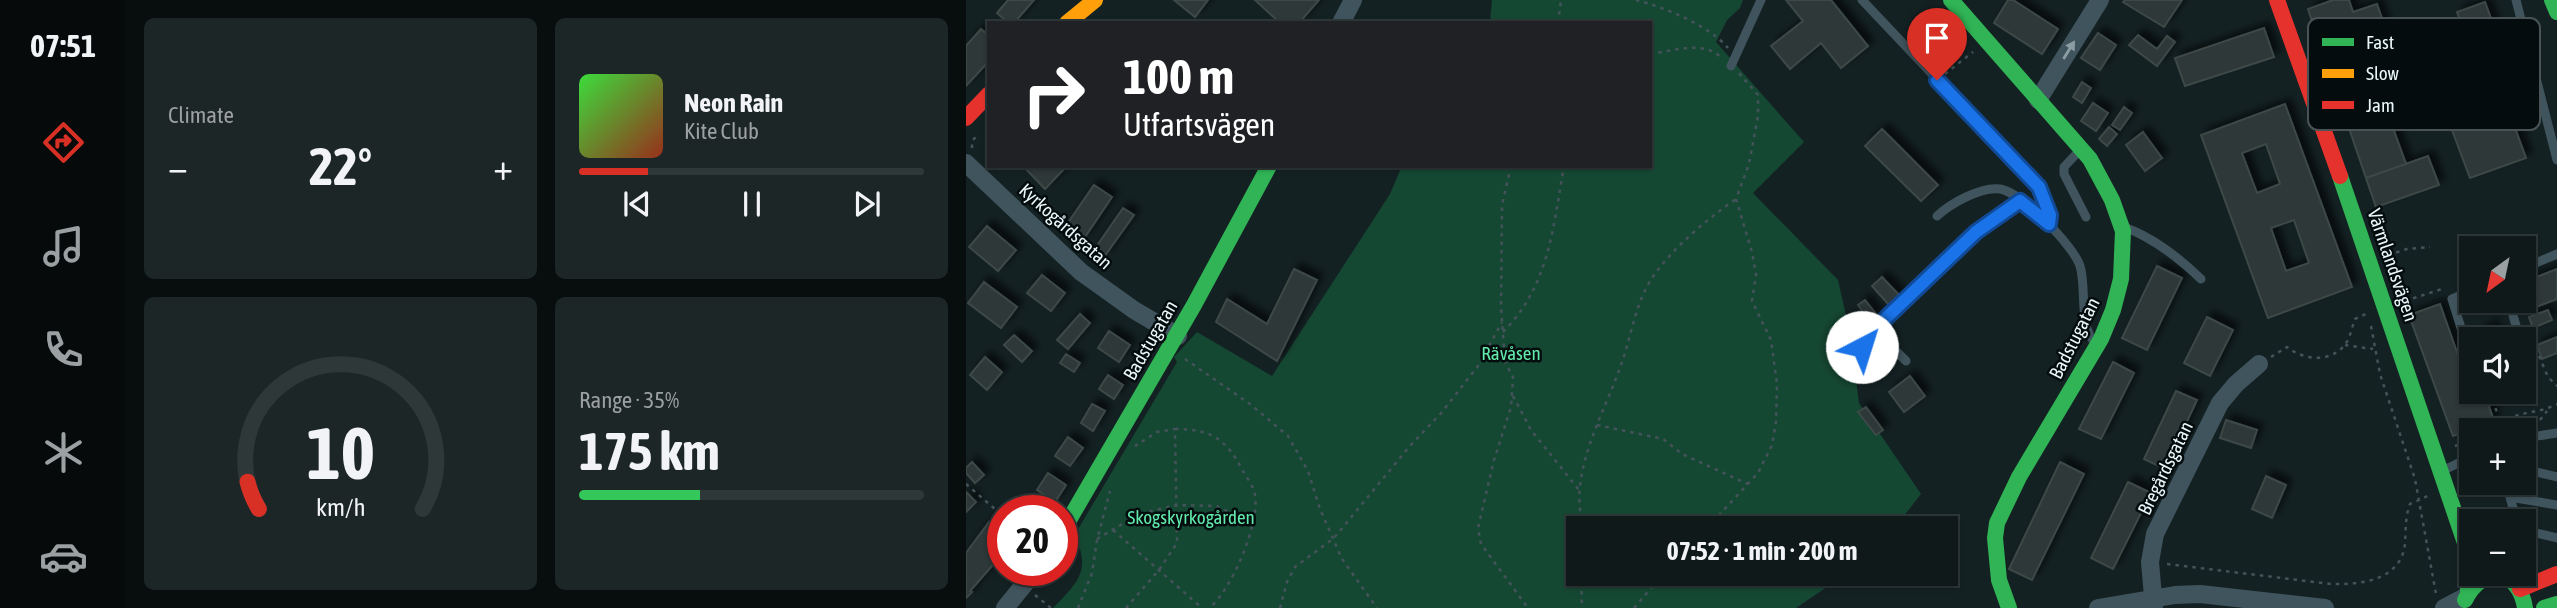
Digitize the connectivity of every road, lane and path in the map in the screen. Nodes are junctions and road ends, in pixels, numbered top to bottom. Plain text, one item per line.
1 (1095, 0) edge
2 (1353, 0) edge
3 (1561, 0) edge
4 (1636, 0) edge
5 (1761, 0) edge
6 (1861, 0) edge
7 (1951, 0) edge
8 (2100, 0) edge
9 (2277, 0) edge
10 (2515, 0) edge
11 (2552, 0) edge
12 (2557, 12) edge
13 (2520, 18) edge
14 (1069, 21) edge
15 (1342, 21) edge
16 (1558, 21) edge
17 (1652, 54) edge
18 (1731, 66) junction
19 (2308, 89) edge
20 (2540, 95) edge
21 (987, 96) edge
22 (2038, 100) junction
23 (966, 118) edge
24 (2322, 130) edge
25 (980, 132) dead end
26 (2081, 149) junction
27 (2557, 160) edge
28 (966, 163) edge
29 (1268, 168) edge
30 (1511, 168) edge
31 (1564, 168) edge
32 (1735, 198) junction
33 (2020, 201) junction
34 (1937, 216) dead end
35 (2086, 217) dead end
36 (2049, 224) junction
37 (2122, 227) junction
38 (2430, 247) dead end
39 (2557, 254) edge
40 (2388, 255) dead end
41 (2536, 263) edge
42 (2200, 279) dead end
43 (2447, 287) dead end
44 (2459, 296) edge
45 (2400, 302) dead end
46 (1502, 322) junction
47 (2461, 327) edge
48 (1875, 330) junction
49 (1503, 332) junction
50 (1178, 336) junction
51 (2098, 345) junction
52 (2345, 345) junction
53 (1862, 347) dead end
54 (2373, 349) junction
55 (1185, 359) dead end
56 (1906, 361) dead end
57 (2259, 364) joint
58 (1512, 394) junction
59 (2557, 404) edge
60 (2548, 410) junction
61 (2510, 418) edge
62 (2540, 420) dead end
63 (1597, 425) junction
64 (1175, 429) junction
65 (2557, 433) edge
66 (2536, 436) edge
67 (2459, 445) edge
68 (1133, 447) dead end
69 (2451, 448) dead end
70 (2459, 463) edge
71 (2441, 471) junction
72 (2536, 472) edge
73 (2557, 477) edge
74 (966, 484) edge
75 (1748, 484) junction
76 (1110, 490) dead end
77 (1579, 490) junction
78 (2510, 497) joint
79 (2419, 499) junction
80 (987, 502) edge
81 (1078, 505) edge
82 (1177, 505) junction
83 (2557, 505) edge
84 (2513, 509) edge
85 (1580, 516) edge
86 (1718, 516) edge
87 (2459, 523) edge
88 (1253, 524) junction
89 (1113, 530) junction
90 (2536, 533) edge
91 (1334, 538) junction
92 (2557, 538) edge
93 (1097, 540) junction
94 (2150, 562) junction
95 (1159, 570) junction
96 (2557, 574) edge
97 (1024, 586) edge
98 (1581, 586) edge
99 (1652, 586) edge
100 (2518, 586) edge
101 (2521, 589) junction
102 (1030, 590) dead end
103 (2466, 599) edge
104 (2154, 603) edge
105 (2440, 603) edge
106 (2557, 604) edge
107 (1213, 605) junction
108 (1005, 608) edge
109 (1051, 608) edge
110 (1078, 608) edge
111 (1126, 608) edge
112 (1202, 608) edge
113 (1209, 608) edge
114 (1218, 608) edge
115 (1280, 608) edge
116 (1377, 608) edge
117 (1528, 608) edge
118 (1582, 608) edge
119 (1634, 608) edge
120 (2009, 608) edge
121 (2098, 608) edge
122 (2325, 608) edge
123 (2525, 608) edge
124 (2544, 608) edge

1 - 14 street
2 - 15 street
3 - 16 path
4 - 18 path
5 - 18 lane
6 - 36 lane
7 - 22 street, Badstugatan
22 -> 8 street
9 - 19 street, Värmlandsvägen
10 - 13 lane
11 - 12 street
17 - 18 path
18 - 32 path
20 - 27 lane
21 - 23 street
22 - 26 street, Badstugatan
24 - 71 street, Värmlandsvägen
25 - 28 path
26 - 35 lane
26 - 37 street, Badstugatan
28 - 50 street, Kyrkogårdsgatan
29 - 50 street, Badstugatan
30 - 46 path
31 - 49 path
32 - 63 path
32 - 75 path
33 - 34 lane
33 - 36 lane
33 - 48 lane
36 - 51 lane
37 - 42 lane
37 - 51 street, Badstugatan
38 - 40 path
39 - 41 lane
43 - 45 path
44 - 47 lane
46 - 49 path
46 - 91 path
48 - 53 lane
48 - 56 lane
49 - 58 path
50 - 81 street, Badstugatan
51 - 120 street, Badstugatan
52 - 54 path
52 - 54 path
52 - 57 path
54 - 79 path
55 - 91 path
57 - 94 street, Bregårdsgatan
58 - 77 path
58 - 117 path
59 - 60 path
60 - 61 path
60 - 62 path
63 - 75 path
63 - 77 path
64 - 68 path
64 - 82 path
64 - 88 path
65 - 66 lane
67 - 69 path
70 - 71 lane
71 - 87 street, Värmlandsvägen
72 - 73 lane
74 - 80 path
75 - 86 path
76 - 93 path
77 - 85 path
78 - 83 lane
78 - 84 lane
79 - 94 path
79 - 105 path
82 - 88 path
82 - 89 path
82 - 95 path
88 - 107 path
89 - 93 path
89 - 95 path
90 - 92 lane
91 - 115 path
91 - 116 path
93 - 110 path
94 - 104 street, Bregårdsgatan
95 - 111 path
95 - 112 path
96 - 101 street
97 - 108 street
98 - 118 path
99 - 119 path
100 - 101 street
101 - 123 street
102 - 109 path
103 - 105 street
104 - 121 street
104 - 122 street
106 - 124 street
107 - 113 path
107 - 114 path

